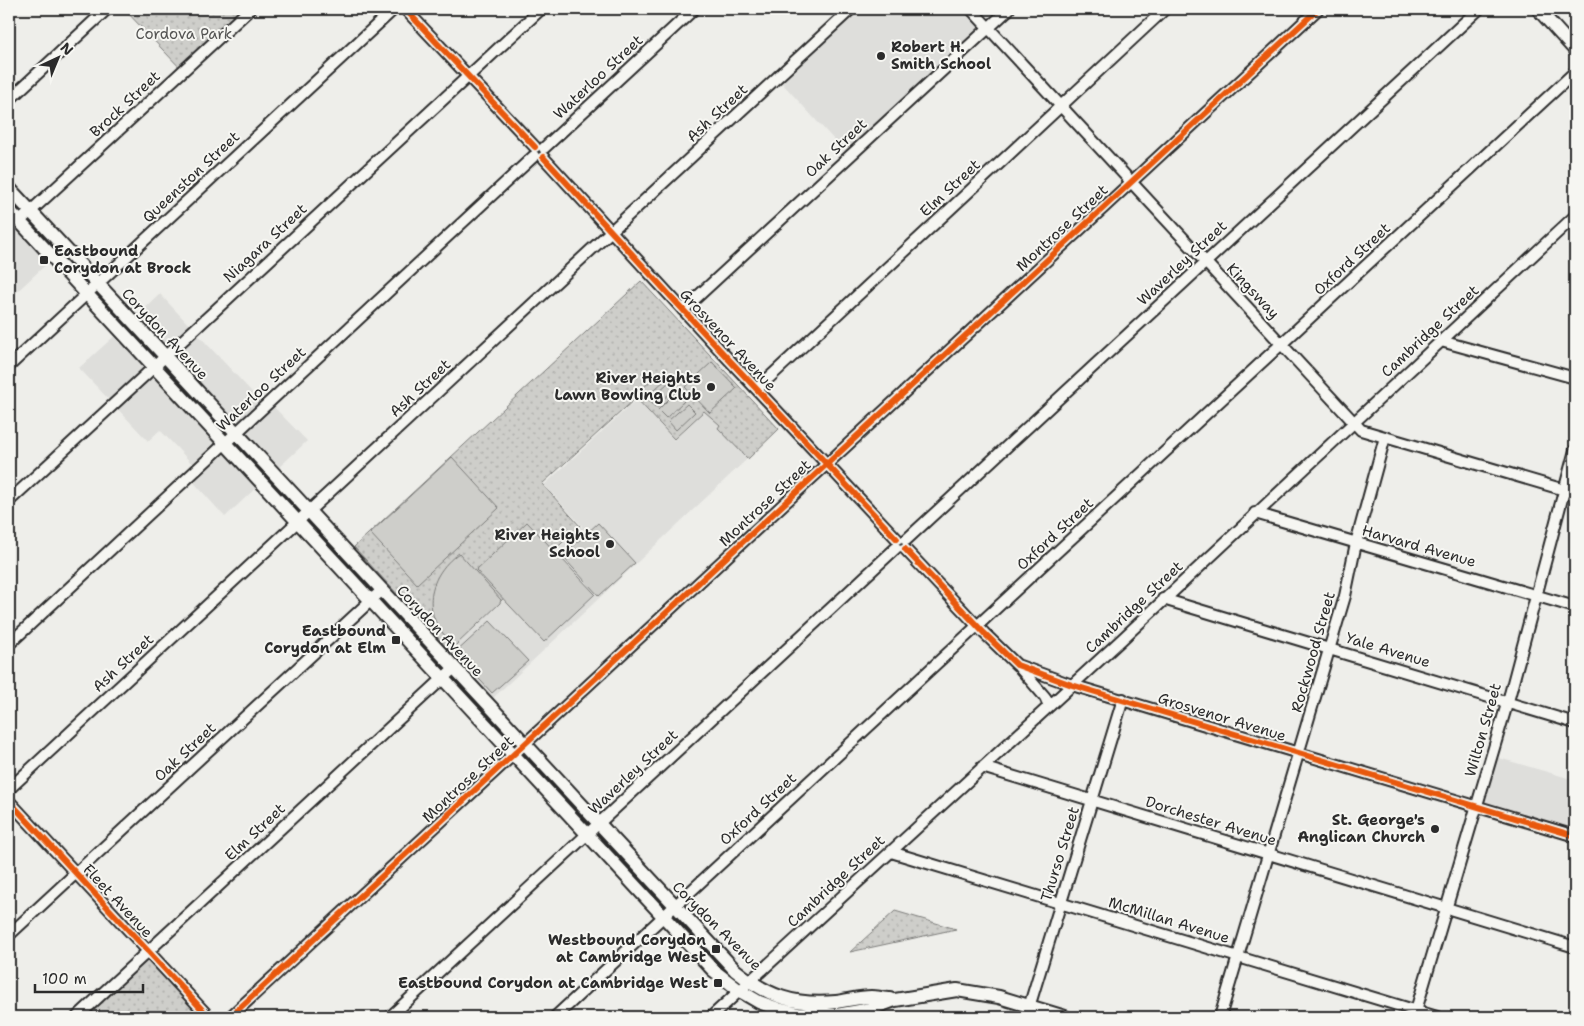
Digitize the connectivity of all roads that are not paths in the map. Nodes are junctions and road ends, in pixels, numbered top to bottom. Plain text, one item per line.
1 (108, 9) edge
2 (250, 9) edge
3 (394, 9) edge
4 (405, 9) edge
5 (542, 9) edge
6 (694, 9) edge
7 (851, 9) edge
8 (971, 9) edge
9 (1009, 9) edge
10 (1165, 9) edge
11 (1318, 9) edge
12 (1479, 9) edge
13 (1538, 9) edge
14 (988, 28) junction
15 (1575, 50) edge
16 (1575, 72) edge
17 (468, 77) junction
18 (9, 100) edge
19 (1060, 106) junction
20 (539, 152) junction
21 (1131, 182) junction
22 (9, 188) edge
23 (9, 210) edge
24 (30, 212) junction
25 (1575, 216) edge
26 (19, 222) junction
27 (611, 232) junction
28 (1205, 262) junction
29 (98, 284) junction
30 (86, 294) junction
31 (683, 310) junction
32 (1441, 341) junction
33 (1282, 344) junction
34 (164, 356) junction
35 (9, 366) edge
36 (153, 366) junction
37 (1575, 378) edge
38 (756, 389) junction
39 (1354, 422) junction
40 (235, 434) junction
41 (1385, 437) junction
42 (224, 444) junction
43 (1575, 450) edge
44 (826, 464) junction
45 (1565, 490) junction
46 (1575, 493) edge
47 (9, 500) edge
48 (308, 512) junction
49 (1255, 513) junction
50 (297, 522) junction
51 (1356, 543) junction
52 (901, 544) junction
53 (381, 591) junction
54 (1536, 596) junction
55 (1163, 600) junction
56 (370, 601) junction
57 (1575, 607) edge
58 (977, 626) junction
59 (9, 644) edge
60 (1330, 648) junction
61 (1017, 665) junction
62 (454, 669) junction
63 (1087, 671) junction
64 (442, 679) junction
65 (1072, 685) junction
66 (1090, 690) junction
67 (1123, 699) junction
68 (1508, 702) junction
69 (1049, 706) junction
70 (1575, 722) edge
71 (524, 745) junction
72 (1300, 754) junction
73 (513, 755) junction
74 (982, 767) junction
75 (9, 789) edge
76 (1092, 800) junction
77 (9, 801) edge
78 (1477, 806) junction
79 (598, 825) junction
80 (588, 835) junction
81 (1575, 836) edge
82 (891, 852) junction
83 (1268, 854) junction
84 (75, 873) junction
85 (1060, 903) junction
86 (674, 907) junction
87 (1446, 908) junction
88 (664, 917) junction
89 (9, 935) edge
90 (1575, 946) edge
91 (148, 952) junction
92 (1237, 957) junction
93 (745, 987) junction
94 (1028, 1012) edge
95 (1415, 1014) edge
96 (77, 1017) edge
97 (209, 1017) edge
98 (230, 1017) edge
99 (390, 1017) edge
100 (555, 1017) edge
101 (711, 1017) edge
102 (1065, 1017) edge
103 (1220, 1017) edge
104 (1437, 1017) edge

1 - 18 street
2 - 24 street, Brock Street
3 - 29 street, Queenston Street
4 - 17 street, Grosvenor Avenue
5 - 17 street, Niagara Street
6 - 20 street, Waterloo Street
7 - 27 street, Ash Street
8 - 14 street, Kingsway
9 - 14 street, Oak Street
10 - 19 street, Elm Street
11 - 21 street, Montrose Street
12 - 28 street, Waverley Street
13 - 15 main road
14 - 19 street, Kingsway
14 - 31 street, Oak Street
16 - 33 street, Oxford Street
17 - 20 street, Grosvenor Avenue
17 - 34 street, Niagara Street
19 - 21 street, Kingsway
19 - 38 street, Elm Street
20 - 27 street, Grosvenor Avenue
20 - 40 street, Waterloo Street
21 - 28 street, Kingsway
21 - 44 street, Montrose Street
22 - 24 main road, Corydon Avenue
23 - 26 main road, Corydon Avenue
24 - 26 street, Brock Street
24 - 29 main road, Corydon Avenue
25 - 32 street, Cambridge Street
26 - 30 main road, Corydon Avenue
27 - 31 street, Grosvenor Avenue
27 - 48 street, Ash Street
28 - 33 street, Kingsway
28 - 52 street, Waverley Street
29 - 30 street, Queenston Street
29 - 34 main road, Corydon Avenue
30 - 35 street, Queenston Street
30 - 36 main road, Corydon Avenue
31 - 38 street, Grosvenor Avenue
32 - 37 street
32 - 39 street, Cambridge Street
33 - 39 street, Kingsway
33 - 58 street, Oxford Street
34 - 36 street, Niagara Street
34 - 40 main road, Corydon Avenue
36 - 42 main road, Corydon Avenue
36 - 47 street, Niagara Street
38 - 44 street, Grosvenor Avenue
39 - 41 street, Kingsway
39 - 49 street, Cambridge Street
40 - 42 street, Waterloo Street
40 - 48 main road, Corydon Avenue
41 - 45 street, Kingsway
41 - 51 street, Rockwood Street
42 - 50 main road, Corydon Avenue
42 - 59 street, Waterloo Street
43 - 45 street, Wilton Street
44 - 52 street, Grosvenor Avenue
44 - 71 street, Montrose Street
45 - 46 street, Kingsway
45 - 54 street, Wilton Street
48 - 50 street, Ash Street
48 - 53 main road, Corydon Avenue
49 - 51 street, Harvard Avenue
49 - 55 street, Cambridge Street
50 - 56 main road, Corydon Avenue
50 - 75 street, Ash Street
51 - 54 street, Harvard Avenue
51 - 60 street, Rockwood Street
52 - 58 street, Grosvenor Avenue
52 - 79 street, Waverley Street
53 - 56 street, Oak Street
53 - 62 main road, Corydon Avenue
54 - 57 street, Harvard Avenue
54 - 68 street, Wilton Street
55 - 60 street, Yale Avenue
55 - 63 street, Cambridge Street
56 - 64 main road, Corydon Avenue
56 - 84 street, Oak Street
58 - 61 street, Grosvenor Avenue
58 - 86 street, Oxford Street
60 - 68 street, Yale Avenue
60 - 72 street, Rockwood Street
61 - 65 street, Grosvenor Avenue
61 - 69 street, Grosvenor Avenue
62 - 64 street, Elm Street
62 - 71 main road, Corydon Avenue
63 - 65 street, Cambridge Street
63 - 66 street
64 - 73 main road, Corydon Avenue
64 - 91 street, Elm Street
65 - 66 street, Grosvenor Avenue
65 - 69 street, Cambridge Street
66 - 67 street, Grosvenor Avenue
67 - 72 street, Grosvenor Avenue
67 - 76 street, Thurso Street
68 - 70 street, Yale Avenue
68 - 78 street, Wilton Street
69 - 74 street, Cambridge Street
71 - 73 street, Montrose Street
71 - 79 main road, Corydon Avenue
72 - 78 street, Grosvenor Avenue
72 - 83 street, Rockwood Street
73 - 80 main road, Corydon Avenue
73 - 98 street, Montrose Street
74 - 76 street, Dorchester Avenue
74 - 82 street, Cambridge Street
76 - 83 street, Dorchester Avenue
76 - 85 street, Thurso Street
77 - 84 street, Fleet Avenue
78 - 81 street, Grosvenor Avenue
78 - 87 street, Wilton Street
79 - 80 street, Waverley Street
79 - 86 main road, Corydon Avenue
80 - 88 main road, Corydon Avenue
80 - 99 street, Waverley Street
82 - 85 street, McMillan Avenue
82 - 93 street, Cambridge Street
83 - 87 street, Dorchester Avenue
83 - 92 street, Rockwood Street
84 - 89 street, Oak Street
84 - 91 street, Fleet Avenue
85 - 92 street, McMillan Avenue
85 - 94 street, Thurso Street
86 - 88 street, Oxford Street
86 - 93 main road, Corydon Avenue
87 - 90 street, Dorchester Avenue
87 - 95 street, Wilton Street
88 - 93 main road, Corydon Avenue
88 - 100 street, Oxford Street
91 - 96 street, Elm Street
91 - 97 street, Fleet Avenue
92 - 95 street, McMillan Avenue
92 - 103 street, Rockwood Street
93 - 94 main road, Corydon Avenue
93 - 101 street, Cambridge Street
94 - 102 main road, Corydon Avenue
95 - 104 street, McMillan Avenue

